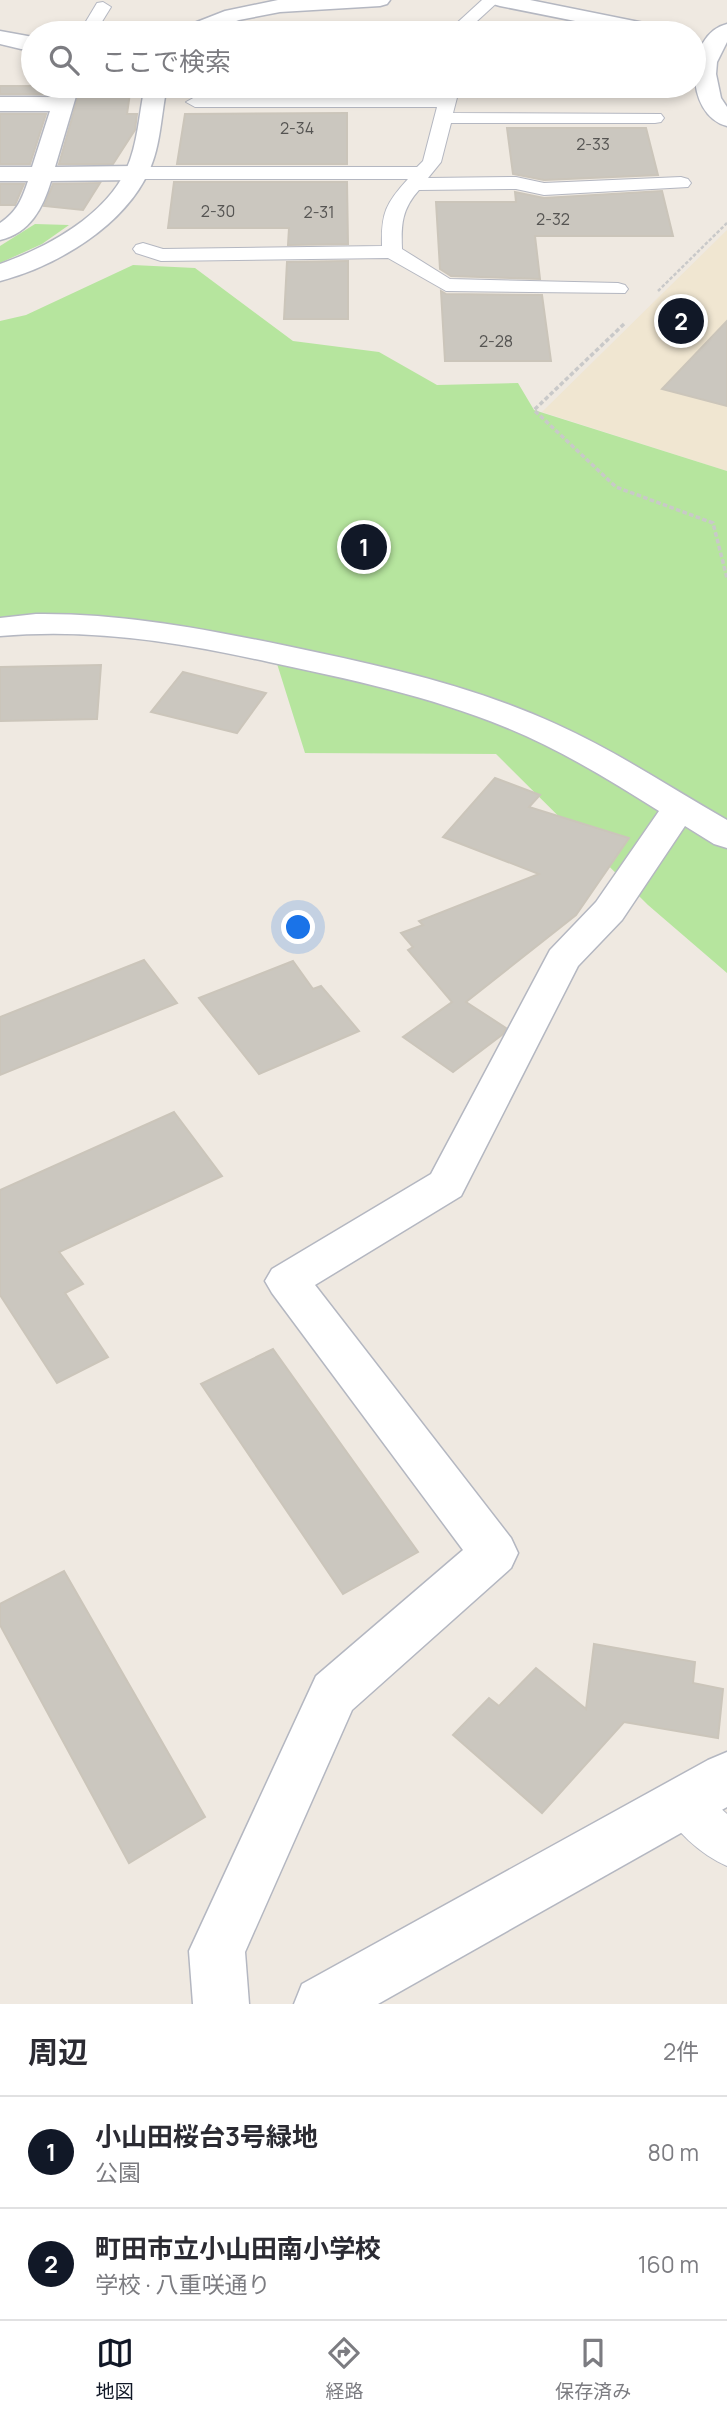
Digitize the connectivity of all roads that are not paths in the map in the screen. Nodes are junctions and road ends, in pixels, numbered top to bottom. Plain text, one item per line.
1 (380, 0) edge
2 (492, 0) edge
3 (500, 0) edge
4 (103, 7) dead end
5 (94, 21) edge
6 (212, 21) edge
7 (468, 21) edge
8 (604, 21) edge
9 (0, 37) edge
10 (711, 37) edge
11 (21, 41) edge
12 (706, 60) edge
13 (706, 86) edge
14 (43, 98) edge
15 (64, 98) edge
16 (153, 98) edge
17 (195, 102) dead end
18 (447, 102) edge
19 (0, 104) edge
20 (655, 118) dead end
21 (727, 119) edge
22 (136, 173) junction
23 (0, 174) edge
24 (42, 174) junction
25 (419, 178) junction
26 (681, 183) dead end
27 (0, 233) edge
28 (143, 249) dead end
29 (392, 252) junction
30 (0, 273) edge
31 (618, 289) dead end
32 (0, 627) edge
33 (679, 808) junction
34 (727, 836) edge
35 (705, 1791) edge
36 (727, 1844) edge
37 (221, 2004) edge
38 (322, 2004) edge

1 - 6 street
2 - 7 lane
3 - 8 street
4 - 5 lane
9 - 11 street
10 - 12 street
13 - 21 street
14 - 19 street
15 - 24 street
16 - 22 street
17 - 18 lane
18 - 20 lane
18 - 25 lane
22 - 24 street
22 - 25 lane
22 - 30 street
23 - 24 street
24 - 27 street
25 - 26 lane
25 - 29 lane
28 - 29 lane
29 - 31 lane
32 - 33 street
33 - 34 street
33 - 37 street
35 - 36 lane
35 - 38 street

